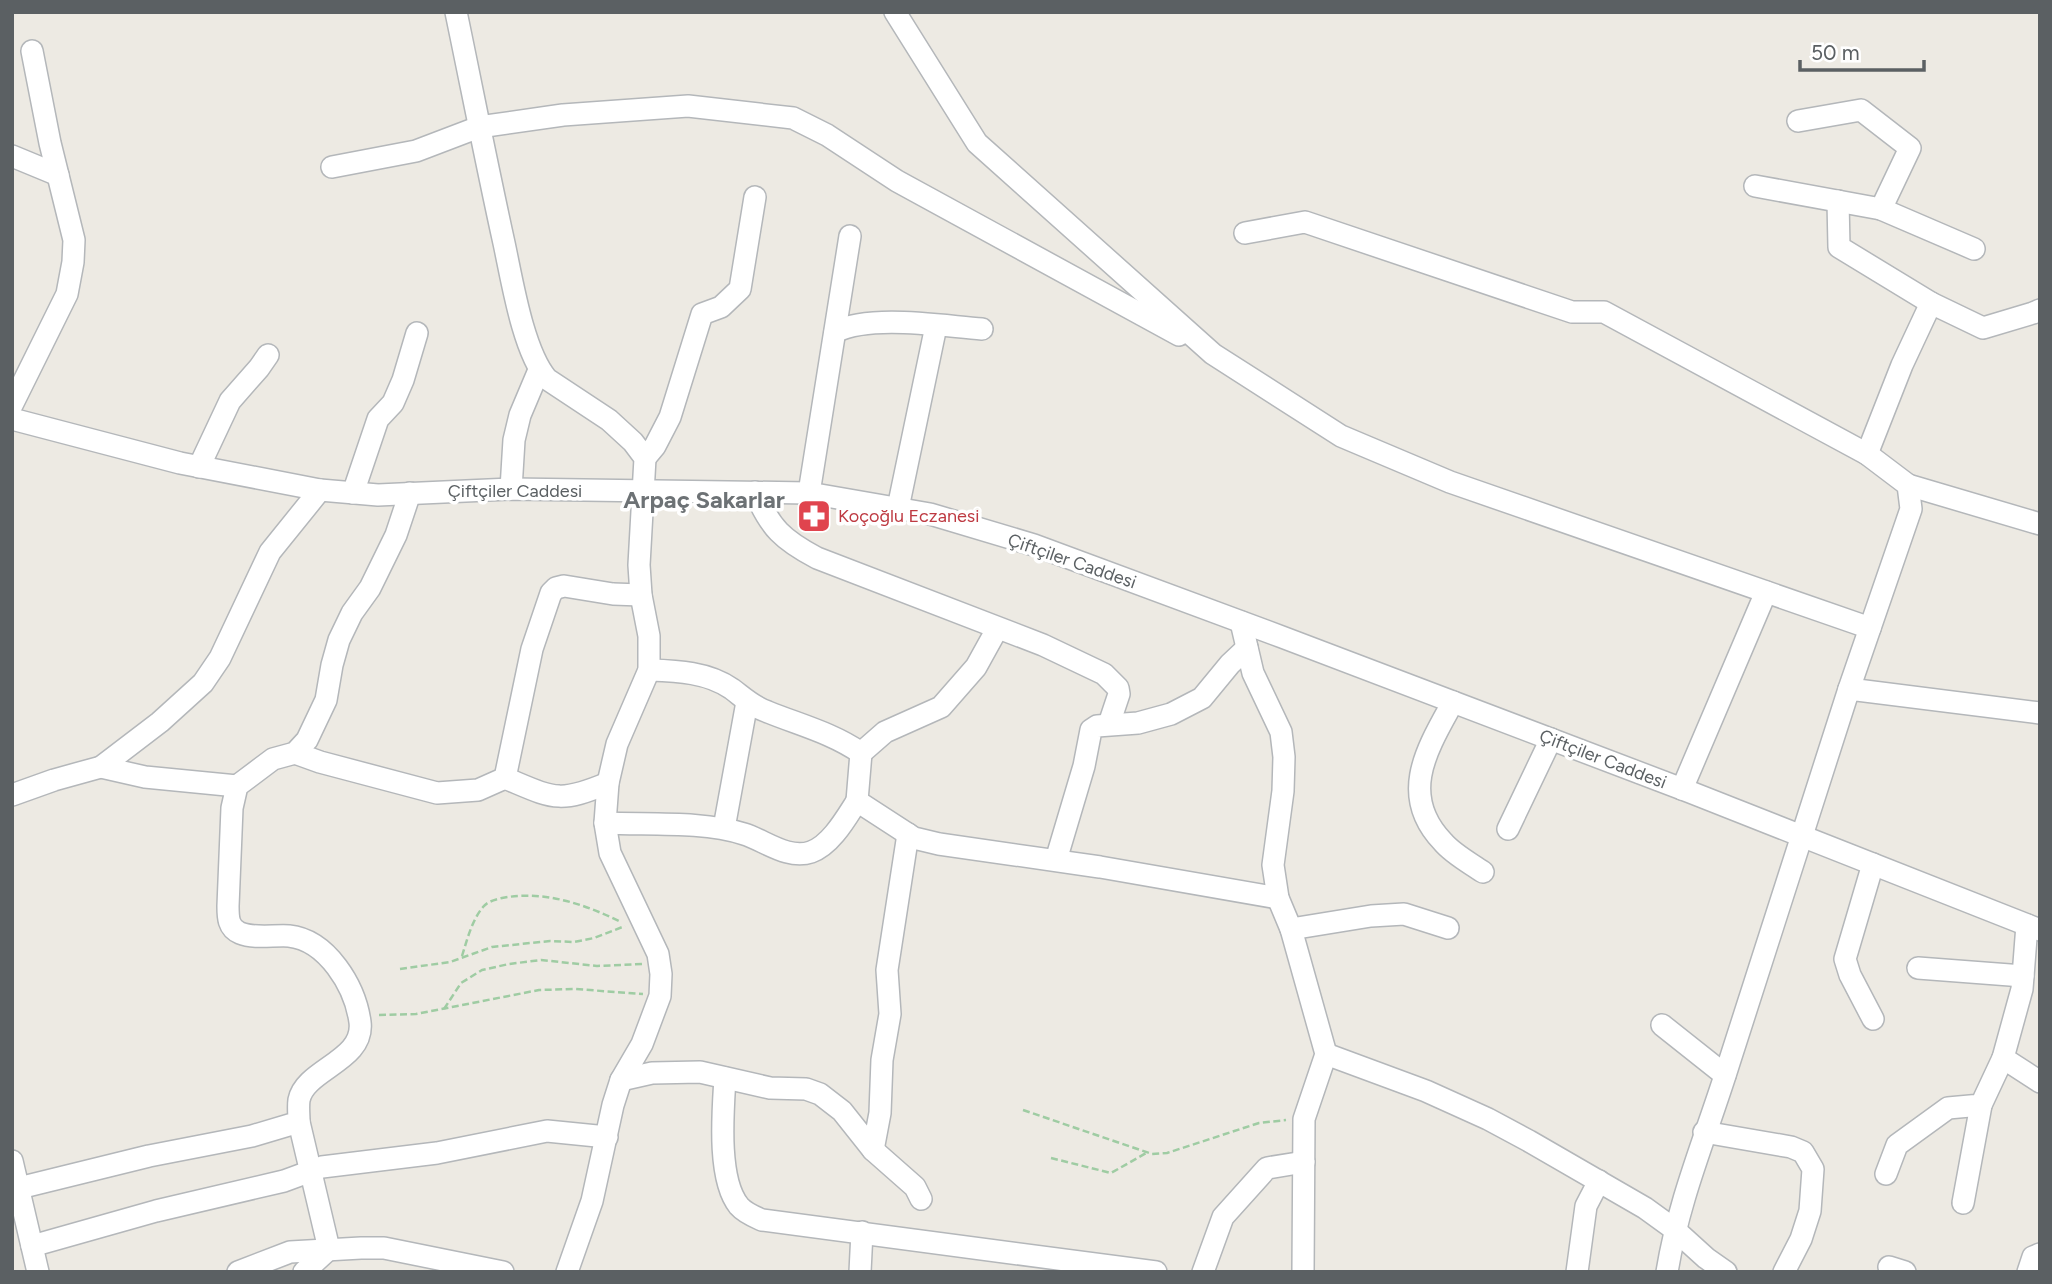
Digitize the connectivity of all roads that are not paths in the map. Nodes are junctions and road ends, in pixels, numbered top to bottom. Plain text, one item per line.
1 (456, 12) edge
2 (895, 12) edge
3 (32, 51) dead end
4 (1798, 121) dead end
5 (480, 127) junction
6 (12, 156) edge
7 (332, 167) dead end
8 (58, 175) junction
9 (1755, 186) dead end
10 (755, 197) dead end
11 (1838, 201) junction
12 (1881, 209) junction
13 (1245, 233) dead end
14 (850, 236) dead end
15 (1974, 249) dead end
16 (1931, 303) junction
17 (2040, 310) edge
18 (936, 326) junction
19 (982, 329) dead end
20 (835, 332) junction
21 (416, 333) dead end
22 (1213, 354) junction
23 (268, 355) dead end
24 (539, 370) junction
25 (12, 405) edge
26 (12, 419) edge
27 (1867, 454) junction
28 (645, 458) junction
29 (199, 467) junction
30 (1908, 485) junction
31 (511, 489) junction
32 (320, 490) junction
33 (642, 492) junction
34 (755, 492) junction
35 (353, 493) junction
36 (410, 493) junction
37 (809, 493) junction
38 (898, 508) junction
39 (2040, 524) edge
40 (1766, 592) junction
41 (641, 595) junction
42 (1241, 622) junction
43 (1870, 628) junction
44 (997, 629) junction
45 (1247, 648) junction
46 (649, 670) junction
47 (1849, 689) junction
48 (747, 702) junction
49 (1453, 702) junction
50 (2040, 713) edge
51 (1109, 724) junction
52 (1551, 739) junction
53 (295, 753) junction
54 (861, 753) junction
55 (101, 767) junction
56 (505, 778) junction
57 (608, 783) junction
58 (237, 786) junction
59 (1682, 789) junction
60 (12, 795) edge
61 (857, 801) junction
62 (605, 823) junction
63 (724, 828) junction
64 (1508, 828) dead end
65 (908, 834) junction
66 (1801, 836) junction
67 (1056, 860) junction
68 (1873, 864) junction
69 (1482, 872) dead end
70 (1278, 898) junction
71 (1448, 928) dead end
72 (2033, 928) edge
73 (1291, 929) junction
74 (1918, 968) dead end
75 (2023, 976) junction
76 (1873, 1019) dead end
77 (1662, 1025) dead end
78 (1326, 1054) junction
79 (2003, 1058) junction
80 (1725, 1074) junction
81 (725, 1078) junction
82 (621, 1080) junction
83 (2040, 1082) edge
84 (1982, 1105) junction
85 (299, 1122) junction
86 (1704, 1132) junction
87 (607, 1137) junction
88 (873, 1150) junction
89 (12, 1161) edge
90 (1304, 1162) junction
91 (311, 1171) junction
92 (1886, 1174) dead end
93 (1599, 1181) junction
94 (19, 1188) junction
95 (921, 1199) dead end
96 (1963, 1203) dead end
97 (1674, 1229) junction
98 (862, 1232) junction
99 (32, 1246) junction
100 (329, 1249) junction
101 (2040, 1254) edge
102 (1008, 1262) edge
103 (38, 1272) edge
104 (238, 1272) edge
105 (304, 1272) edge
106 (503, 1272) edge
107 (567, 1272) edge
108 (860, 1272) edge
109 (1156, 1272) edge
110 (1203, 1272) edge
111 (1303, 1272) edge
112 (1577, 1272) edge
113 (1667, 1272) edge
114 (1726, 1272) edge
115 (1784, 1272) edge
116 (2028, 1272) edge

1 - 5 street
2 - 22 street
3 - 8 street
4 - 12 street
5 - 7 street
5 - 22 street
5 - 24 street
6 - 8 street
8 - 25 street
9 - 11 street
10 - 28 street
11 - 12 street
11 - 16 street
12 - 15 street
13 - 27 street
14 - 20 street
16 - 17 street
16 - 27 street
18 - 19 street
18 - 20 street
18 - 38 street
20 - 37 street
21 - 35 street
22 - 40 street
23 - 29 street
24 - 28 street
24 - 31 street
26 - 29 street, Çiftçiler Caddesi
27 - 30 street
28 - 33 street
29 - 32 street, Çiftçiler Caddesi
30 - 39 street
30 - 43 street
31 - 33 street, Çiftçiler Caddesi
31 - 36 street, Çiftçiler Caddesi
32 - 35 street, Çiftçiler Caddesi
32 - 55 street
33 - 34 street, Çiftçiler Caddesi
33 - 41 street
34 - 37 street, Çiftçiler Caddesi
34 - 44 street
35 - 36 street, Çiftçiler Caddesi
36 - 53 street
37 - 38 street, Çiftçiler Caddesi
38 - 42 street, Çiftçiler Caddesi
40 - 43 street
40 - 59 street
41 - 46 street
41 - 56 street
42 - 45 street
42 - 49 street, Çiftçiler Caddesi
43 - 47 street
44 - 51 street
44 - 54 street
45 - 51 street
45 - 70 street
46 - 48 street
46 - 57 street
47 - 50 street
47 - 66 street
48 - 54 street
48 - 63 street
49 - 52 street, Çiftçiler Caddesi
49 - 69 street
51 - 67 street
52 - 59 street, Çiftçiler Caddesi
52 - 64 street
53 - 56 street
53 - 58 street
54 - 61 street
55 - 58 street
55 - 60 street
56 - 57 street
57 - 62 street
58 - 85 street
59 - 66 street, Çiftçiler Caddesi
61 - 63 street
61 - 65 street
62 - 63 street
62 - 82 street
65 - 67 street
65 - 88 street
66 - 68 street, Çiftçiler Caddesi
66 - 80 street
67 - 70 street
68 - 72 street, Çiftçiler Caddesi
68 - 76 street
70 - 73 street
71 - 73 street
72 - 75 street
73 - 78 street
74 - 75 street
75 - 79 street
77 - 80 street
78 - 90 street
78 - 93 street
79 - 83 street
79 - 84 street
80 - 86 street
81 - 82 street
81 - 88 street
81 - 98 street
82 - 87 street
84 - 92 street
84 - 96 street
85 - 91 street
85 - 94 street
86 - 97 street
86 - 115 street
87 - 91 street
87 - 107 street
88 - 95 street
89 - 94 street
90 - 110 street
90 - 111 street
91 - 99 street
91 - 100 street
93 - 97 street
93 - 112 street
94 - 99 street
97 - 113 street
97 - 114 street
98 - 102 street
98 - 108 street
99 - 103 street
100 - 104 street
100 - 105 street
100 - 106 street
101 - 116 street
102 - 109 street

